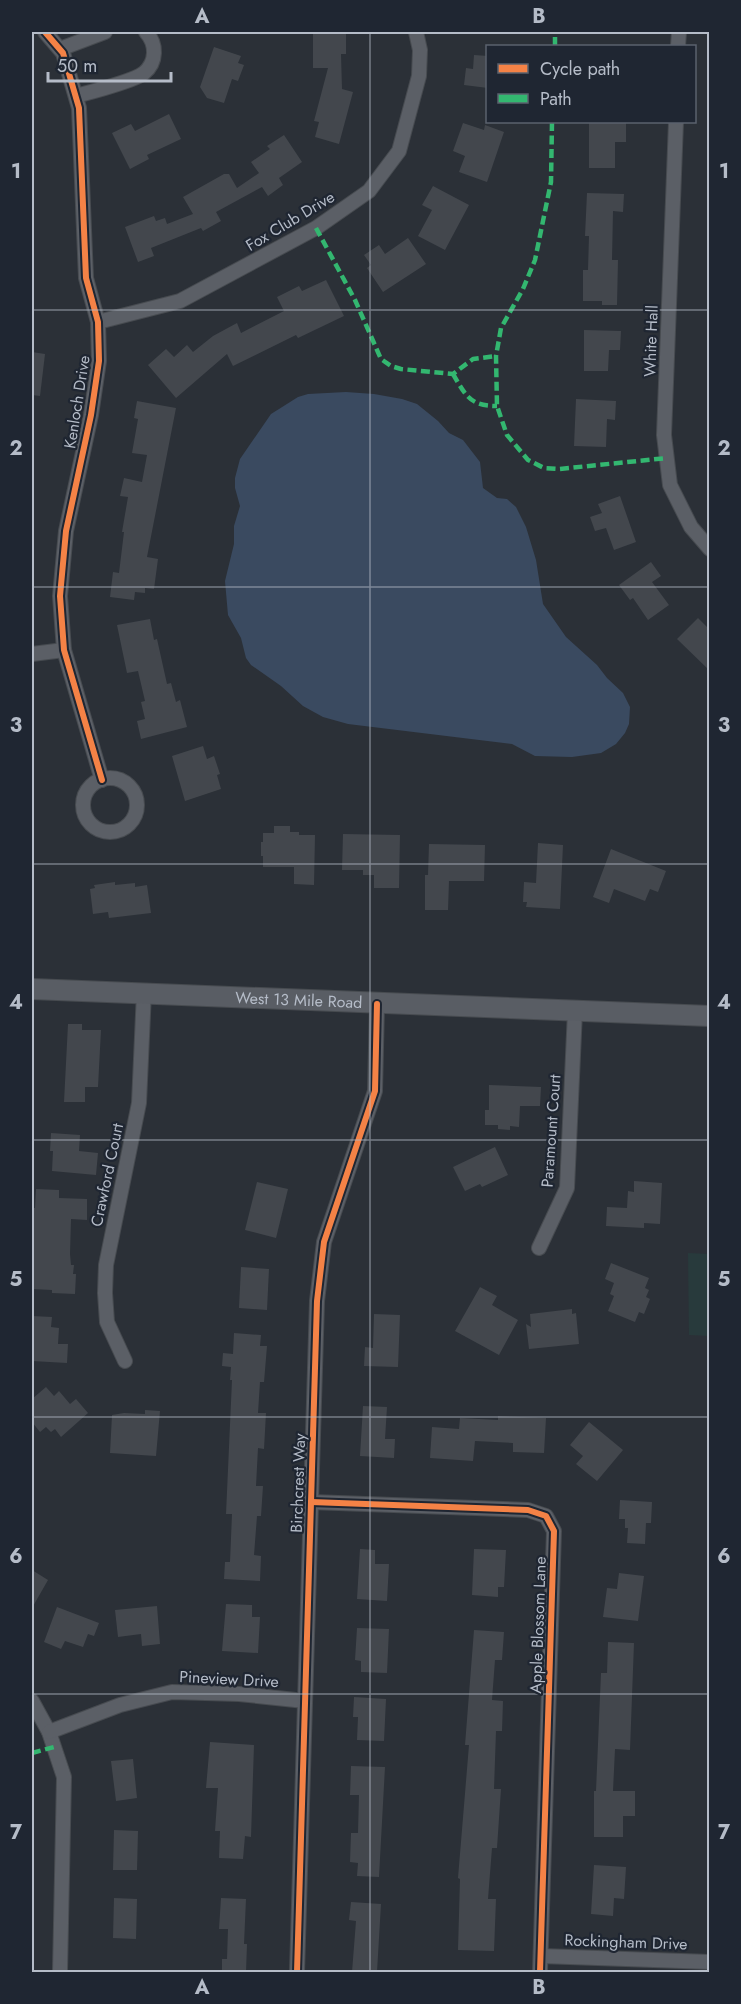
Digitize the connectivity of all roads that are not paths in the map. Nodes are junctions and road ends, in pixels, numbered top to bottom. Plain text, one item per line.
1 (45, 32) edge
2 (105, 32) edge
3 (146, 32) edge
4 (416, 32) edge
5 (60, 49) junction
6 (76, 96) junction
7 (676, 123) edge
8 (98, 322) junction
9 (710, 549) edge
10 (64, 650) junction
11 (32, 654) edge
12 (102, 780) junction
13 (32, 989) edge
14 (144, 992) junction
15 (377, 1004) junction
16 (575, 1011) junction
17 (710, 1016) edge
18 (539, 1248) dead end
19 (125, 1361) dead end
20 (311, 1502) junction
21 (32, 1701) edge
22 (305, 1701) junction
23 (49, 1732) junction
24 (541, 1956) junction
25 (710, 1962) edge
26 (60, 1972) edge
27 (297, 1972) edge
28 (540, 1972) edge

1 - 5 street, Kenloch Drive
2 - 5 street
3 - 6 street
4 - 8 street, Fox Club Drive
5 - 6 street, Kenloch Drive
6 - 8 street, Kenloch Drive
7 - 9 street, White Hall
8 - 10 street, Kenloch Drive
10 - 11 street
10 - 12 street, Kenloch Drive
12 - 12 street
13 - 14 street, West 13 Mile Road
14 - 15 street, West 13 Mile Road
14 - 19 street, Crawford Court
15 - 16 street, West 13 Mile Road
15 - 20 street, Birchcrest Way
16 - 17 street, West 13 Mile Road
16 - 18 street, Paramount Court
20 - 22 street, Birchcrest Way
20 - 24 street, Apple Blossom Lane
21 - 23 street
22 - 23 street, Pineview Drive
22 - 27 street, Birchcrest Way
23 - 26 street
24 - 25 street, Rockingham Drive
24 - 28 street, Apple Blossom Lane

